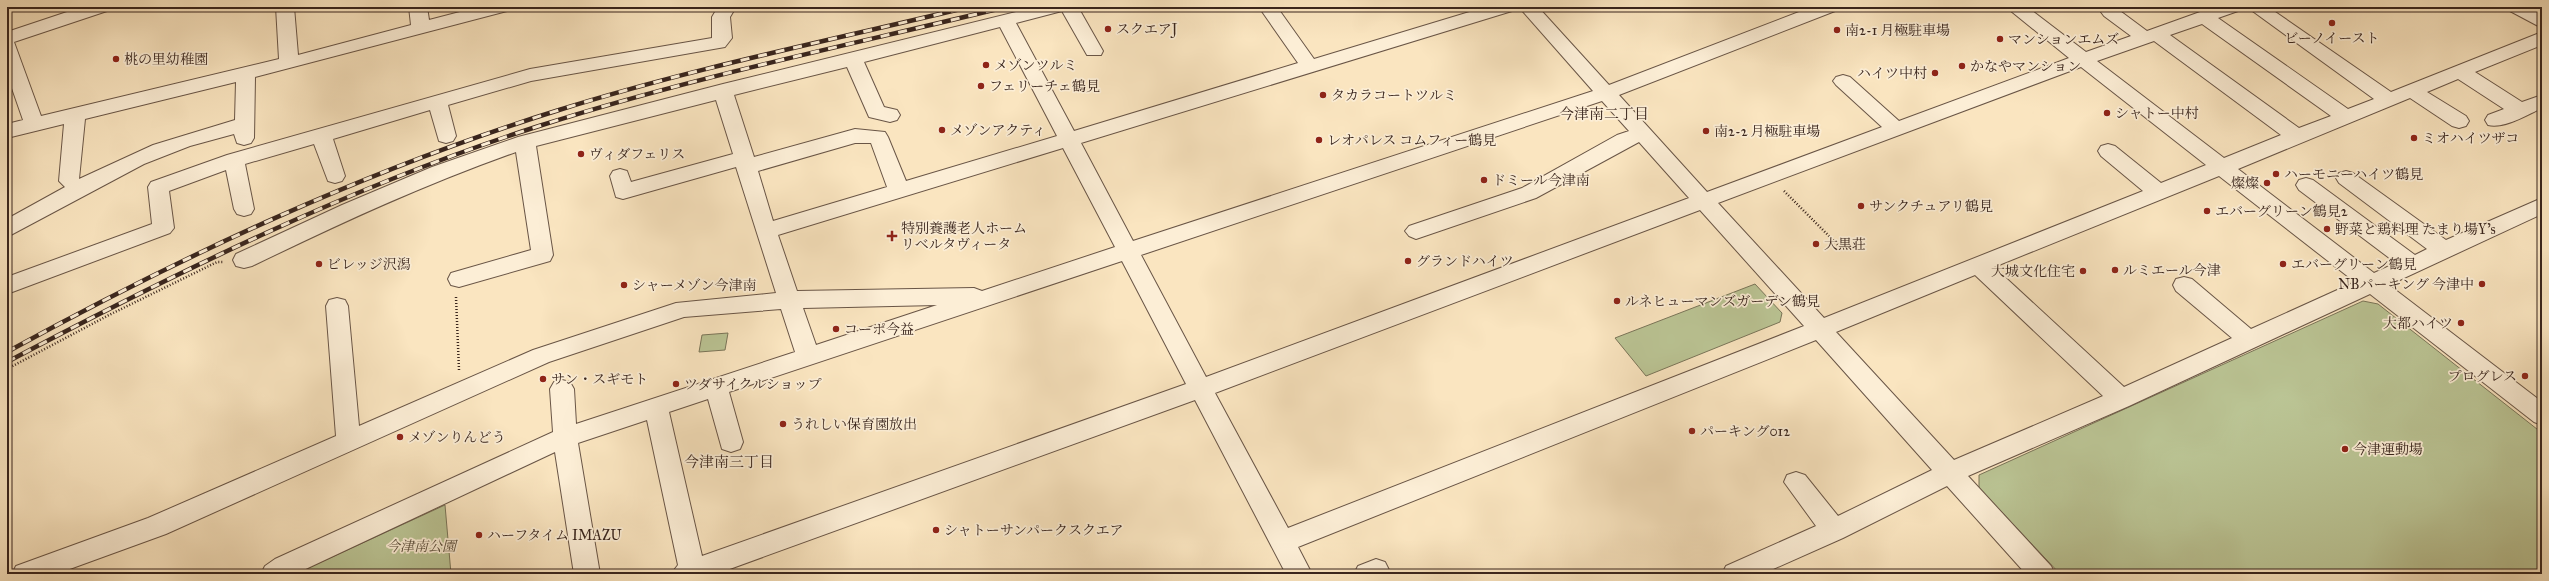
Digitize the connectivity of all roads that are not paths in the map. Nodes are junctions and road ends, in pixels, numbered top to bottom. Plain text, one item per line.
1 (101, 7) edge
2 (285, 7) edge
3 (418, 7) edge
4 (501, 7) edge
5 (727, 7) edge
6 (1058, 7) edge
7 (1069, 7) edge
8 (1506, 7) edge
9 (1528, 7) edge
10 (1829, 7) edge
11 (2015, 7) edge
12 (2232, 7) edge
13 (2256, 7) edge
14 (2516, 7) edge
15 (1270, 10) dead end
16 (469, 11) edge
17 (2110, 12) dead end
18 (2204, 17) junction
19 (1005, 19) junction
20 (2542, 22) edge
21 (421, 28) junction
22 (2150, 36) junction
23 (7, 38) edge
24 (2542, 38) edge
25 (7, 46) edge
26 (1094, 51) dead end
27 (853, 58) junction
28 (2082, 60) junction
29 (289, 64) junction
30 (1310, 66) junction
31 (2460, 71) junction
32 (246, 74) junction
33 (1843, 81) dead end
34 (723, 90) junction
35 (2411, 90) junction
36 (1606, 93) junction
37 (2389, 100) junction
38 (437, 101) junction
39 (2542, 101) edge
40 (2520, 110) junction
41 (890, 115) dead end
42 (75, 116) junction
43 (2346, 117) junction
44 (2495, 120) dead end
45 (2459, 121) dead end
46 (34, 124) junction
47 (245, 124) junction
48 (1896, 129) junction
49 (7, 131) edge
50 (321, 134) junction
51 (1643, 134) junction
52 (446, 136) dead end
53 (2297, 137) junction
54 (1068, 138) junction
55 (525, 142) junction
56 (2108, 151) dead end
57 (239, 159) junction
58 (745, 163) junction
59 (2221, 167) junction
60 (335, 176) dead end
61 (620, 176) dead end
62 (2346, 178) dead end
63 (69, 181) dead end
64 (2306, 185) dead end
65 (899, 191) junction
66 (2158, 193) junction
67 (1704, 200) junction
68 (2542, 205) edge
69 (244, 208) dead end
70 (7, 230) edge
71 (766, 231) junction
72 (1416, 231) dead end
73 (1128, 250) junction
74 (2443, 250) junction
75 (244, 260) road end
76 (2412, 264) junction
77 (1978, 265) junction
78 (459, 279) road end
79 (2370, 282) junction
80 (2184, 285) dead end
81 (7, 286) edge
82 (997, 296) junction
83 (790, 300) junction
84 (337, 306) dead end
85 (1820, 329) junction
86 (2248, 339) junction
87 (808, 356) junction
88 (716, 386) junction
89 (562, 389) dead end
90 (1199, 389) junction
91 (2120, 399) junction
92 (656, 406) junction
93 (2542, 415) edge
94 (565, 437) junction
95 (348, 440) junction
96 (731, 442) dead end
97 (1948, 473) junction
98 (1796, 482) dead end
99 (1834, 530) junction
100 (1282, 542) junction
101 (688, 573) edge
102 (24, 574) edge
103 (274, 574) edge
104 (587, 574) edge
105 (1299, 574) edge
106 (1735, 574) edge
107 (2042, 574) edge

1 - 23 street
2 - 29 street
3 - 21 street
4 - 16 street
5 - 38 street
6 - 19 street
7 - 26 street
8 - 30 street
9 - 36 street
10 - 36 street
11 - 28 street
12 - 18 street
13 - 37 street
14 - 20 street
15 - 30 street
16 - 21 street
17 - 22 street
18 - 22 street
18 - 43 street
19 - 27 street
19 - 54 street
21 - 29 street
22 - 28 street
22 - 53 street
24 - 31 street
25 - 46 street
27 - 34 street
27 - 41 street
28 - 48 street
28 - 59 street
29 - 32 street
30 - 54 street
31 - 35 street
31 - 40 street
32 - 42 street
32 - 47 street
33 - 48 street
34 - 55 street
34 - 58 street
35 - 37 street
35 - 45 street
36 - 51 street
36 - 73 street
37 - 43 street
38 - 50 street
38 - 52 street
39 - 40 street
40 - 44 street
42 - 46 street
42 - 63 street
43 - 53 street
46 - 49 street
47 - 57 street
47 - 70 street
48 - 67 street
50 - 57 street
50 - 60 street
51 - 67 street
51 - 72 street
53 - 59 street
54 - 65 street
54 - 73 street
55 - 75 street
55 - 78 street
56 - 66 street
57 - 69 street
57 - 81 street
58 - 61 street
58 - 65 street
58 - 71 street
59 - 66 street
59 - 79 street
62 - 74 street
64 - 76 street
65 - 71 street
66 - 77 street
67 - 85 street
67 - 90 street
68 - 74 street
71 - 83 street
73 - 82 street
73 - 90 street
74 - 76 street
76 - 79 street
77 - 85 street
77 - 91 street
79 - 86 street
79 - 93 street
80 - 86 street
82 - 83 street
82 - 87 street
83 - 87 street
83 - 95 street
84 - 95 street
85 - 97 street
85 - 100 street
86 - 91 street
87 - 88 street
88 - 92 street
88 - 96 street
89 - 94 street
90 - 100 street
90 - 101 street
91 - 97 street
92 - 94 street
92 - 101 street
94 - 103 street
94 - 104 street
95 - 102 street
97 - 99 street
97 - 107 street
98 - 99 street
99 - 106 street
100 - 105 street

